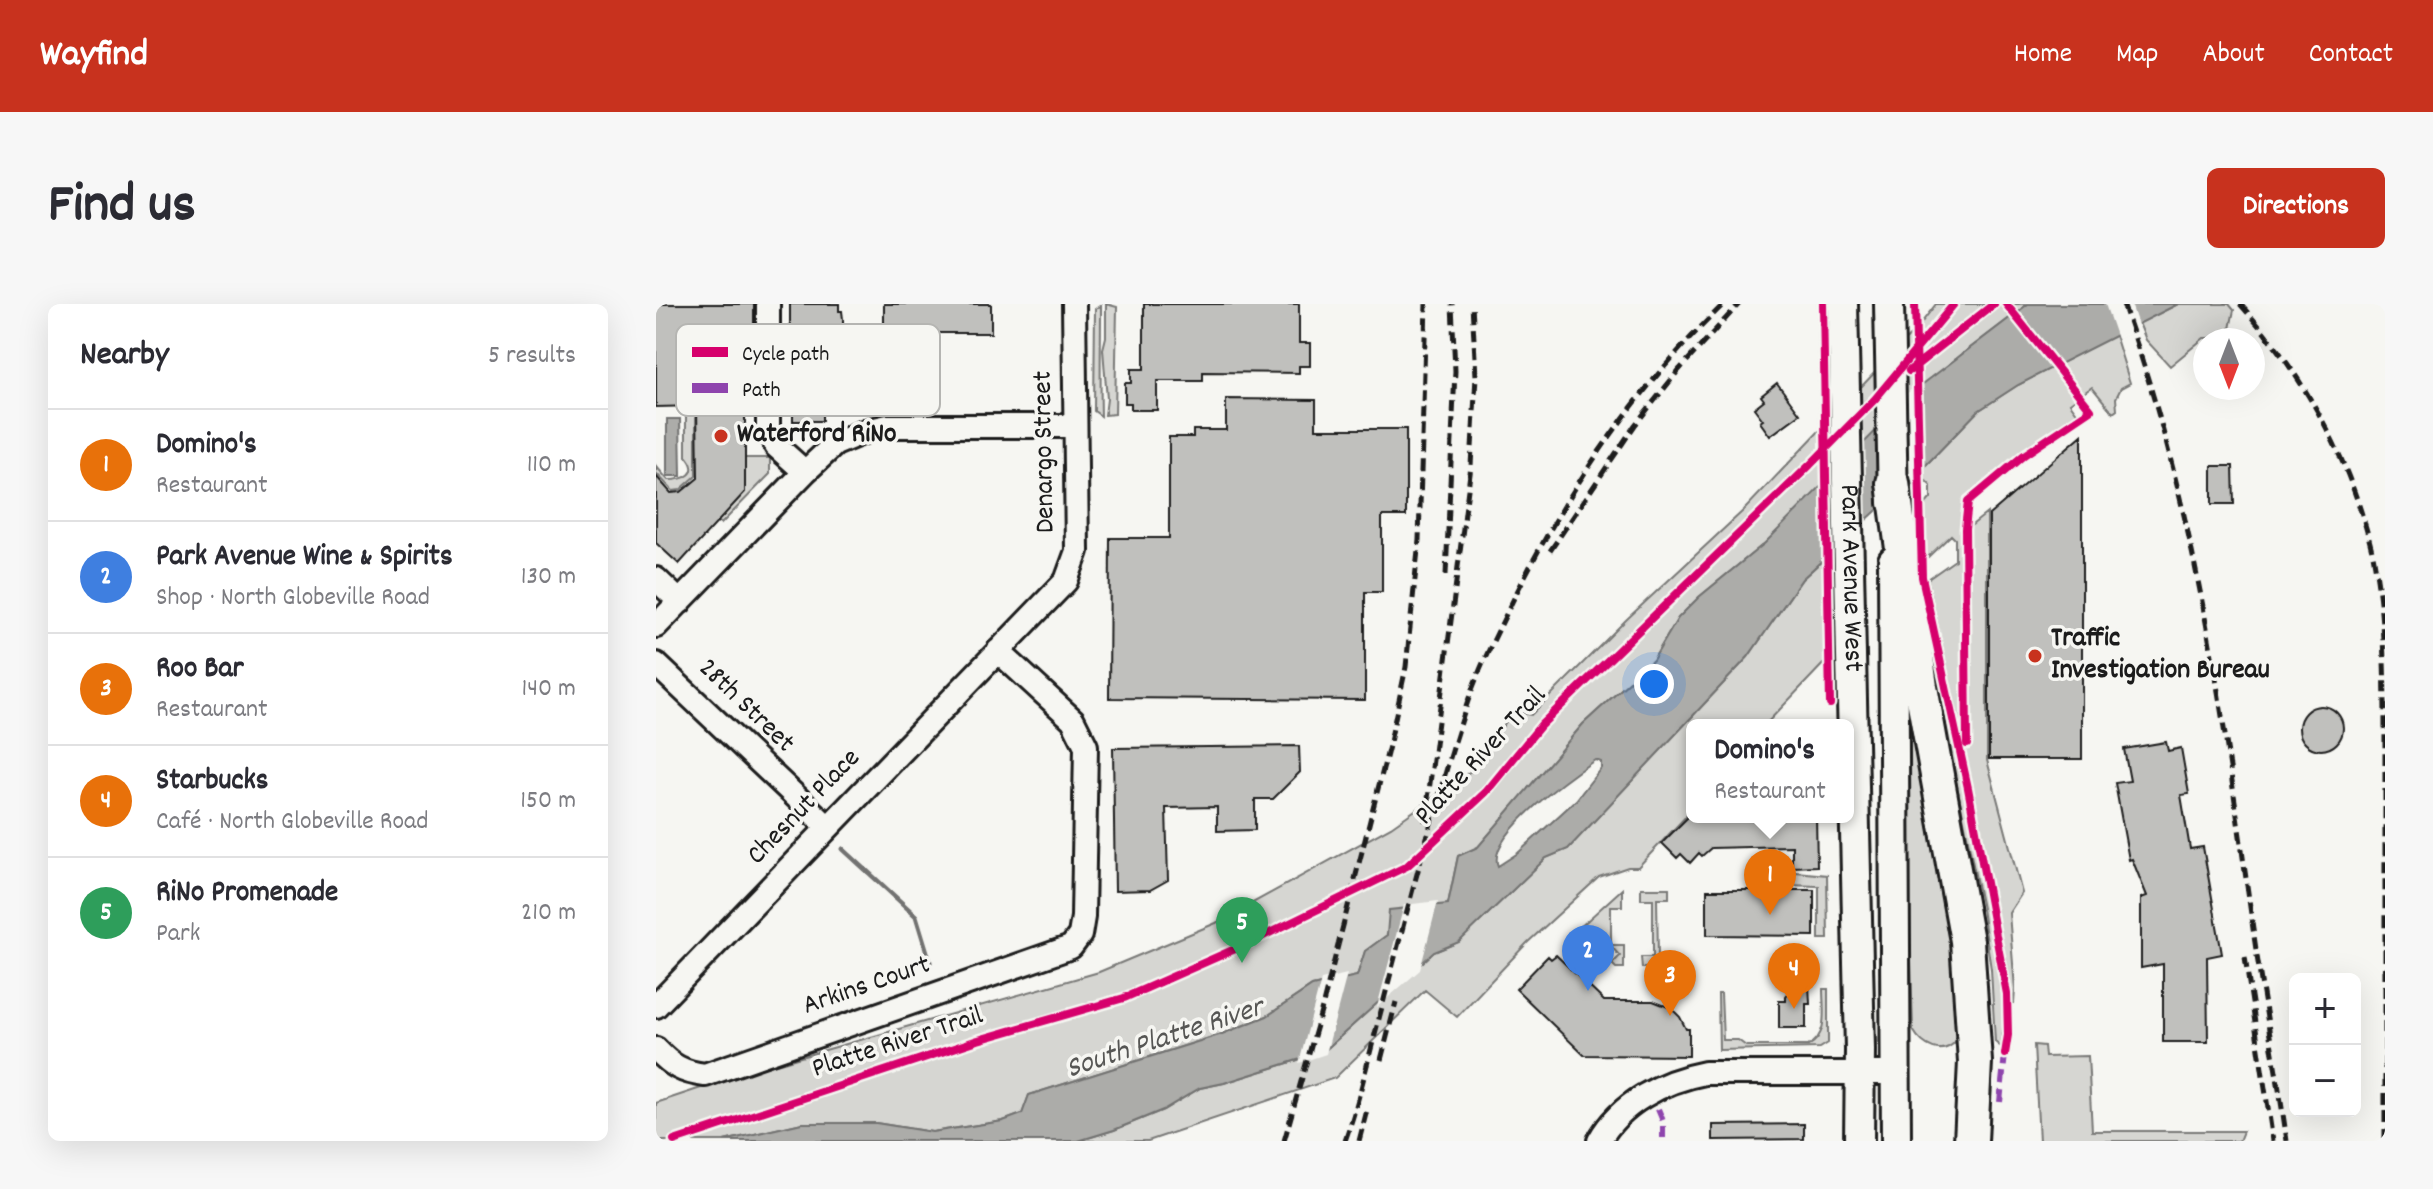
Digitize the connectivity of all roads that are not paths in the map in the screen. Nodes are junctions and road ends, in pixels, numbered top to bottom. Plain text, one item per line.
1 (1074, 304) edge
2 (1843, 304) edge
3 (1889, 304) edge
4 (768, 416) edge
5 (1074, 426) junction
6 (805, 472) junction
7 (1893, 483) junction
8 (656, 579) edge
9 (680, 602) junction
10 (656, 626) edge
11 (998, 651) junction
12 (656, 664) edge
13 (1906, 694) junction
14 (1851, 719) edge
15 (1854, 823) edge
16 (828, 827) junction
17 (656, 1006) edge
18 (656, 1049) edge
19 (1860, 1073) junction
20 (1897, 1073) junction
21 (1599, 1141) edge
22 (1859, 1141) edge
23 (1896, 1141) edge
24 (1971, 1141) edge

1 - 5 street, Denargo Street
2 - 14 main road, Park Avenue West
3 - 7 main road, Park Avenue West
4 - 6 street
5 - 6 street
5 - 11 street, Denargo Street
6 - 9 street
7 - 13 main road, Park Avenue West
7 - 13 highway
8 - 9 street
9 - 10 street
11 - 16 street, Chesnut Place
11 - 18 street, Arkins Court
12 - 16 street, 28th Street
13 - 20 main road, Park Avenue West
13 - 24 highway
15 - 19 main road, Park Avenue West
16 - 17 street, Chesnut Place
19 - 20 street
19 - 21 street
19 - 22 main road, Park Avenue West
20 - 23 main road, Park Avenue West

